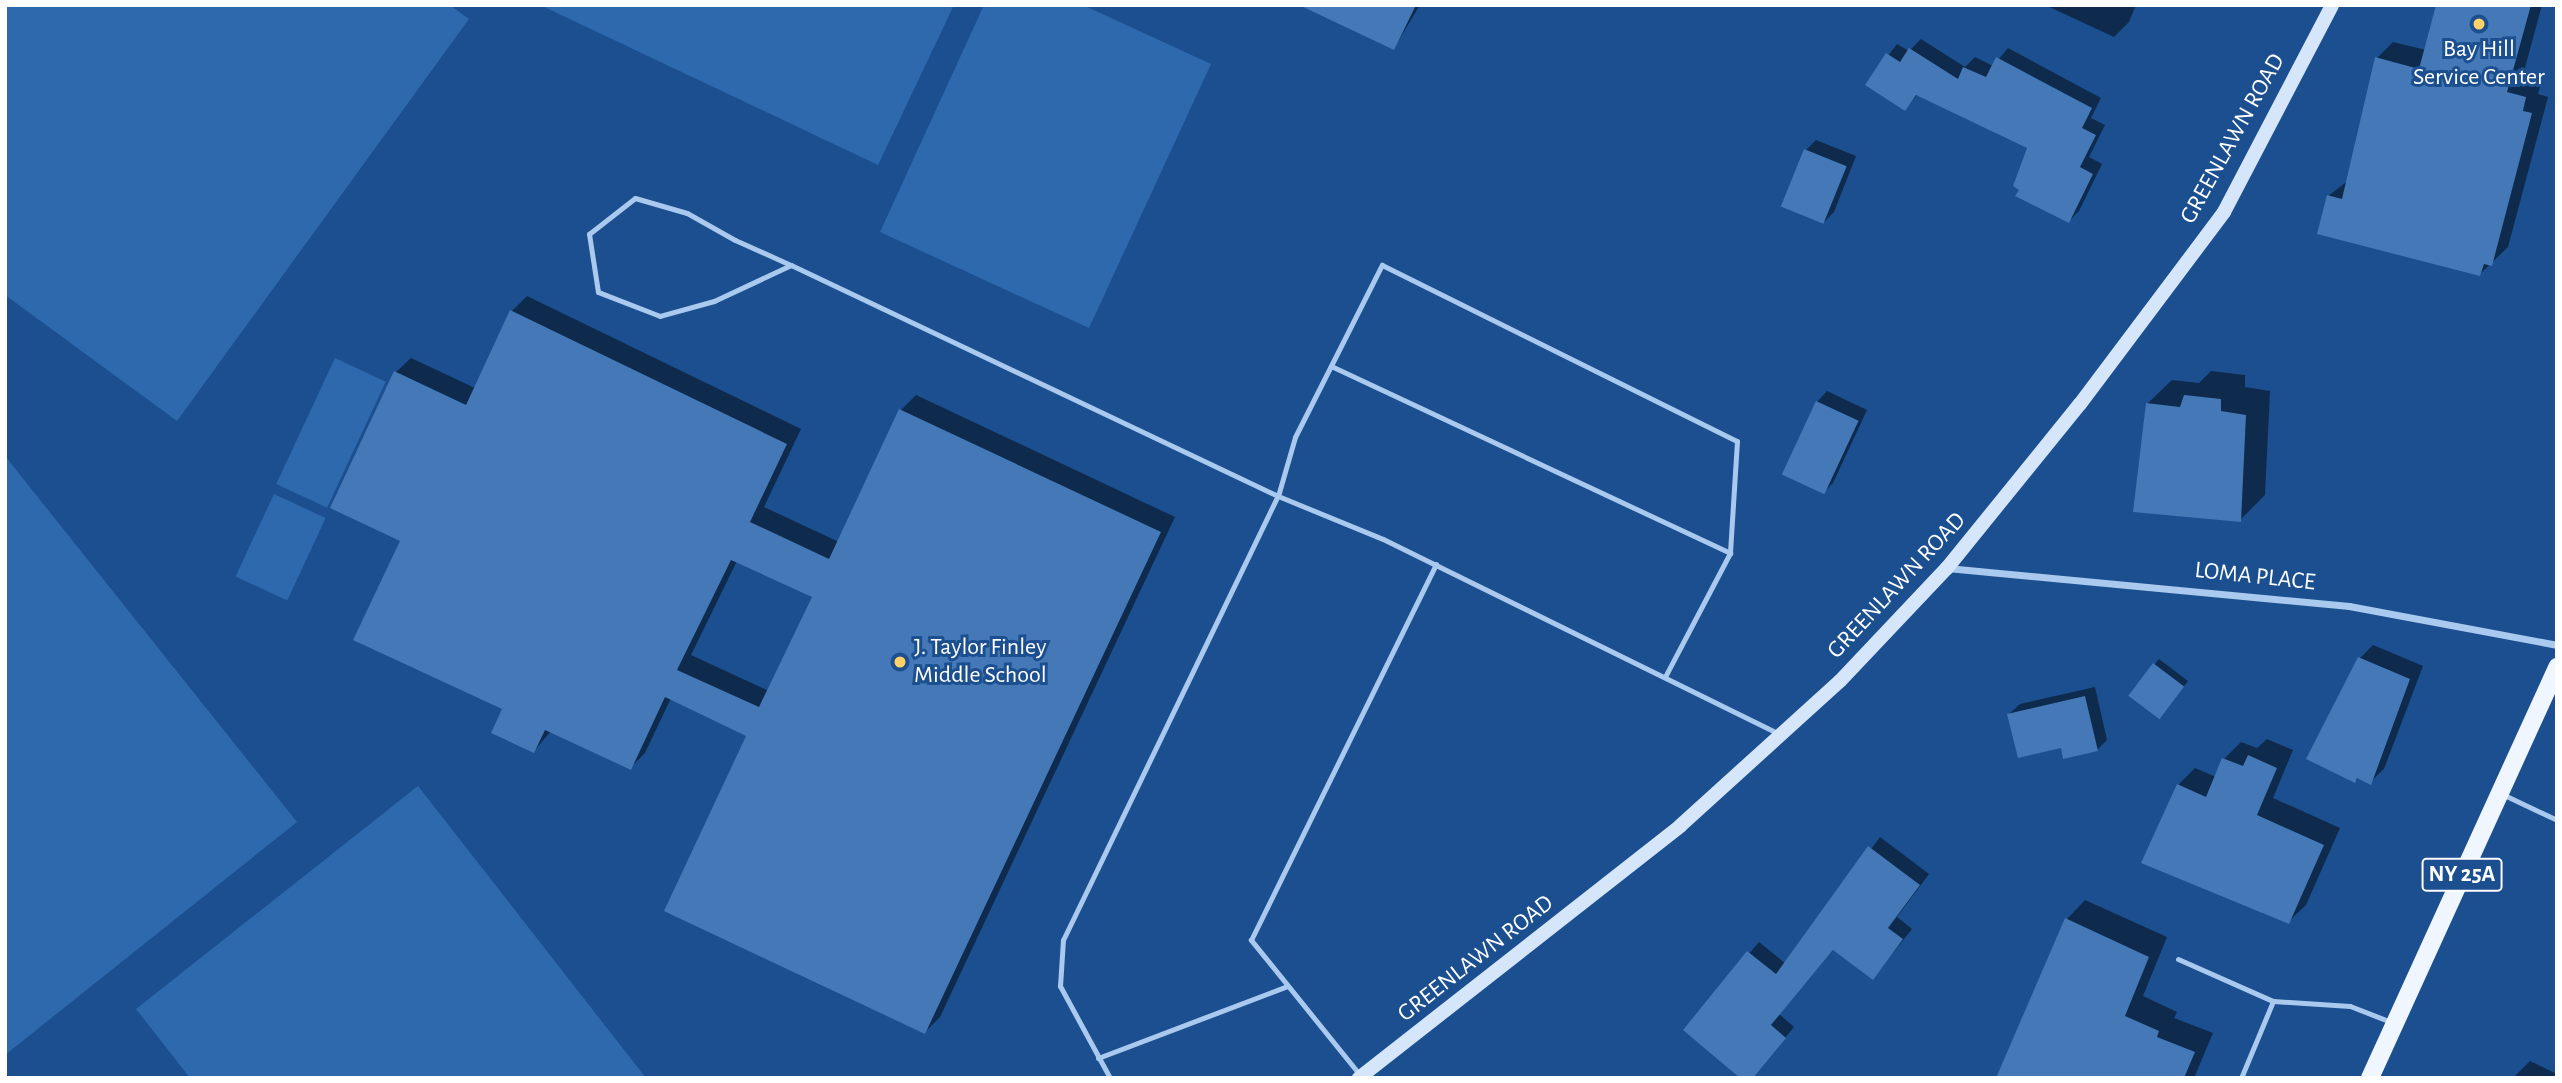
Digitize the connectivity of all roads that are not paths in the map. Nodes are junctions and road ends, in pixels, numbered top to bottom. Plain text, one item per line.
1 (2332, 5) edge
2 (791, 265) junction
3 (1331, 366) junction
4 (1278, 496) junction
5 (1730, 552) junction
6 (1436, 564) junction
7 (1947, 568) junction
8 (2557, 645) edge
9 (2557, 667) edge
10 (1666, 675) junction
11 (1781, 735) junction
12 (2499, 793) junction
13 (2557, 820) edge
14 (2178, 959) dead end
15 (1288, 986) junction
16 (2273, 1001) junction
17 (2394, 1023) junction
18 (1098, 1058) junction
19 (1360, 1077) edge
20 (1110, 1078) edge
21 (2241, 1078) edge
22 (2370, 1078) edge

1 - 7 main road, GREENLAWN ROAD
2 - 2 lane
2 - 4 lane
3 - 4 lane
3 - 5 lane
3 - 5 lane
4 - 6 lane
4 - 18 lane
5 - 10 lane
6 - 10 lane
6 - 15 lane
7 - 8 street, LOMA PLACE
7 - 11 main road, GREENLAWN ROAD
9 - 12 main road, NY 25A
10 - 11 lane
11 - 19 main road, GREENLAWN ROAD
12 - 13 lane
12 - 17 main road, NY 25A
14 - 16 lane
15 - 18 lane
15 - 19 lane
16 - 17 lane
16 - 21 lane
17 - 22 main road, NY 25A
18 - 20 lane

